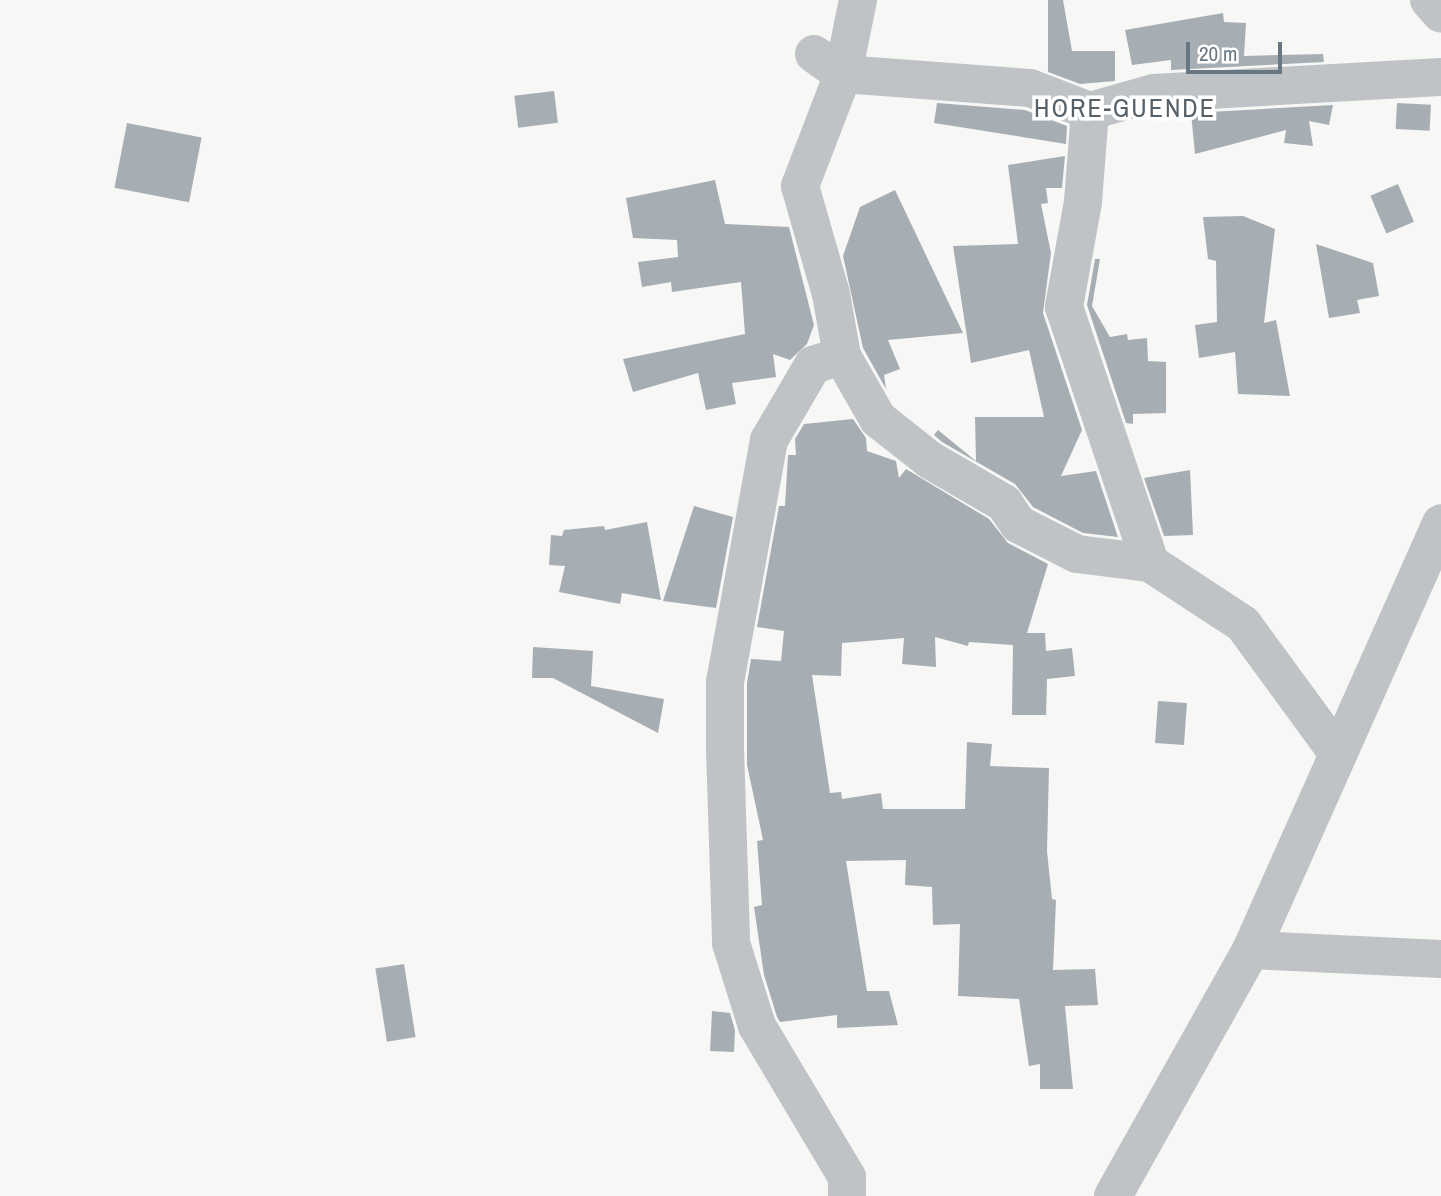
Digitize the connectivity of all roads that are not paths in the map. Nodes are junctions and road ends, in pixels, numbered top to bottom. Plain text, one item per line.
1 (858, 0) edge
2 (1429, 0) edge
3 (1441, 14) edge
4 (828, 64) junction
5 (1441, 77) edge
6 (1090, 111) junction
7 (842, 356) junction
8 (1441, 523) edge
9 (1150, 563) junction
10 (1338, 754) junction
11 (1251, 950) junction
12 (1441, 959) edge
13 (847, 1196) edge
14 (1113, 1196) edge

1 - 4 street
2 - 3 street
4 - 6 street
4 - 7 street
5 - 6 street
6 - 9 street
7 - 9 street
7 - 13 street
8 - 10 street
9 - 10 street
10 - 11 street
11 - 12 street
11 - 14 street

